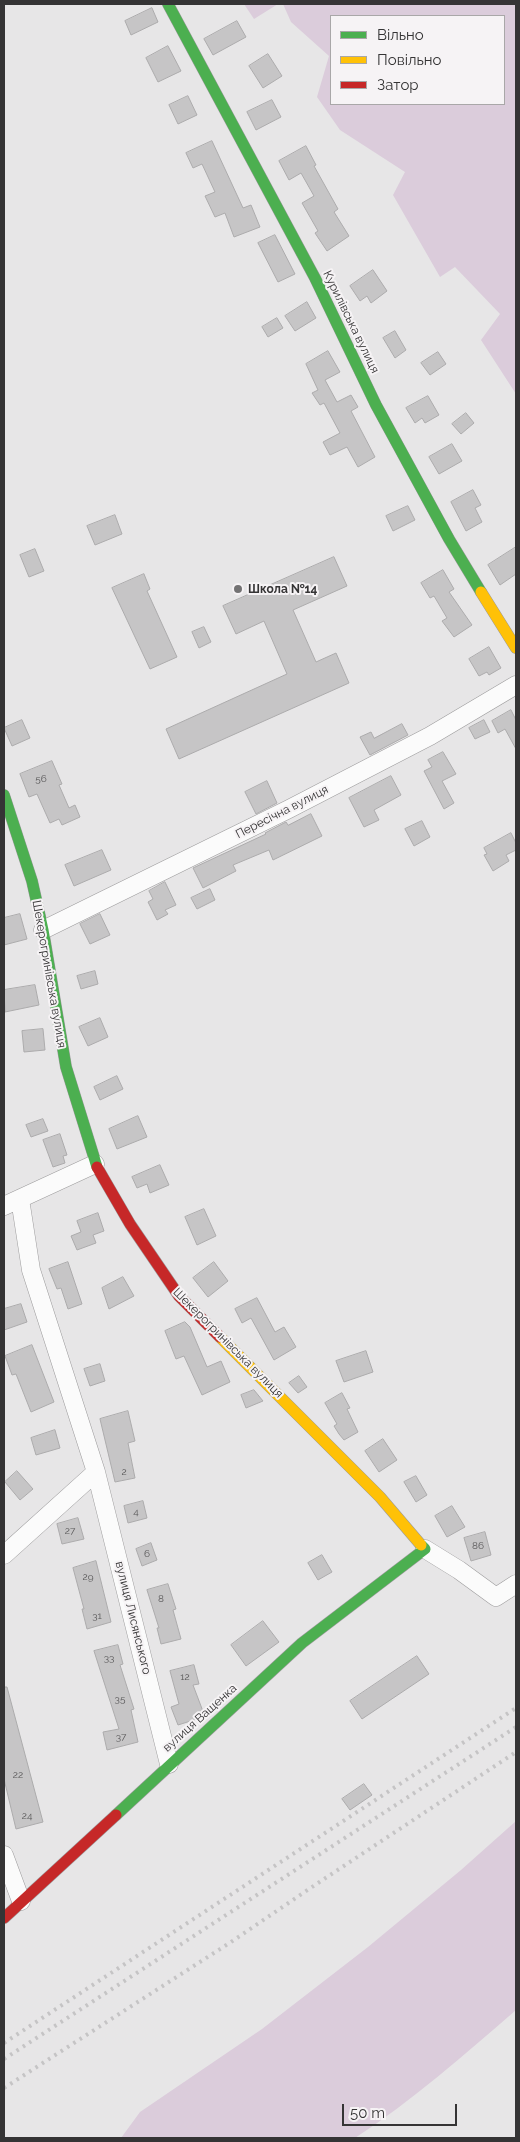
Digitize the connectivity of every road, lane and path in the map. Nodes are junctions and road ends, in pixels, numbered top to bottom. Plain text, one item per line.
1 (168, 4) edge
2 (516, 648) edge
3 (516, 685) edge
4 (4, 795) edge
5 (44, 930) junction
6 (95, 1164) junction
7 (20, 1199) junction
8 (4, 1206) edge
9 (96, 1472) junction
10 (425, 1549) junction
11 (4, 1554) edge
12 (516, 1584) edge
13 (169, 1764) junction
14 (4, 1856) edge
15 (21, 1901) junction
16 (4, 1918) edge

1 - 2 street, Курилівська вулиця
3 - 5 street, Пересічна вулиця
4 - 5 street, Шекерогринівська вулиця
5 - 6 street, Шекерогринівська вулиця
6 - 7 street
6 - 10 street, Шекерогринівська вулиця
7 - 8 street
7 - 9 street, вулиця Лисянського
9 - 11 street
9 - 13 street, вулиця Лисянського
10 - 12 street, Шекерогринівська вулиця
10 - 13 street, вулиця Ващенка
13 - 15 street, вулиця Ващенка
14 - 15 street
15 - 16 street, вулиця Ващенка

